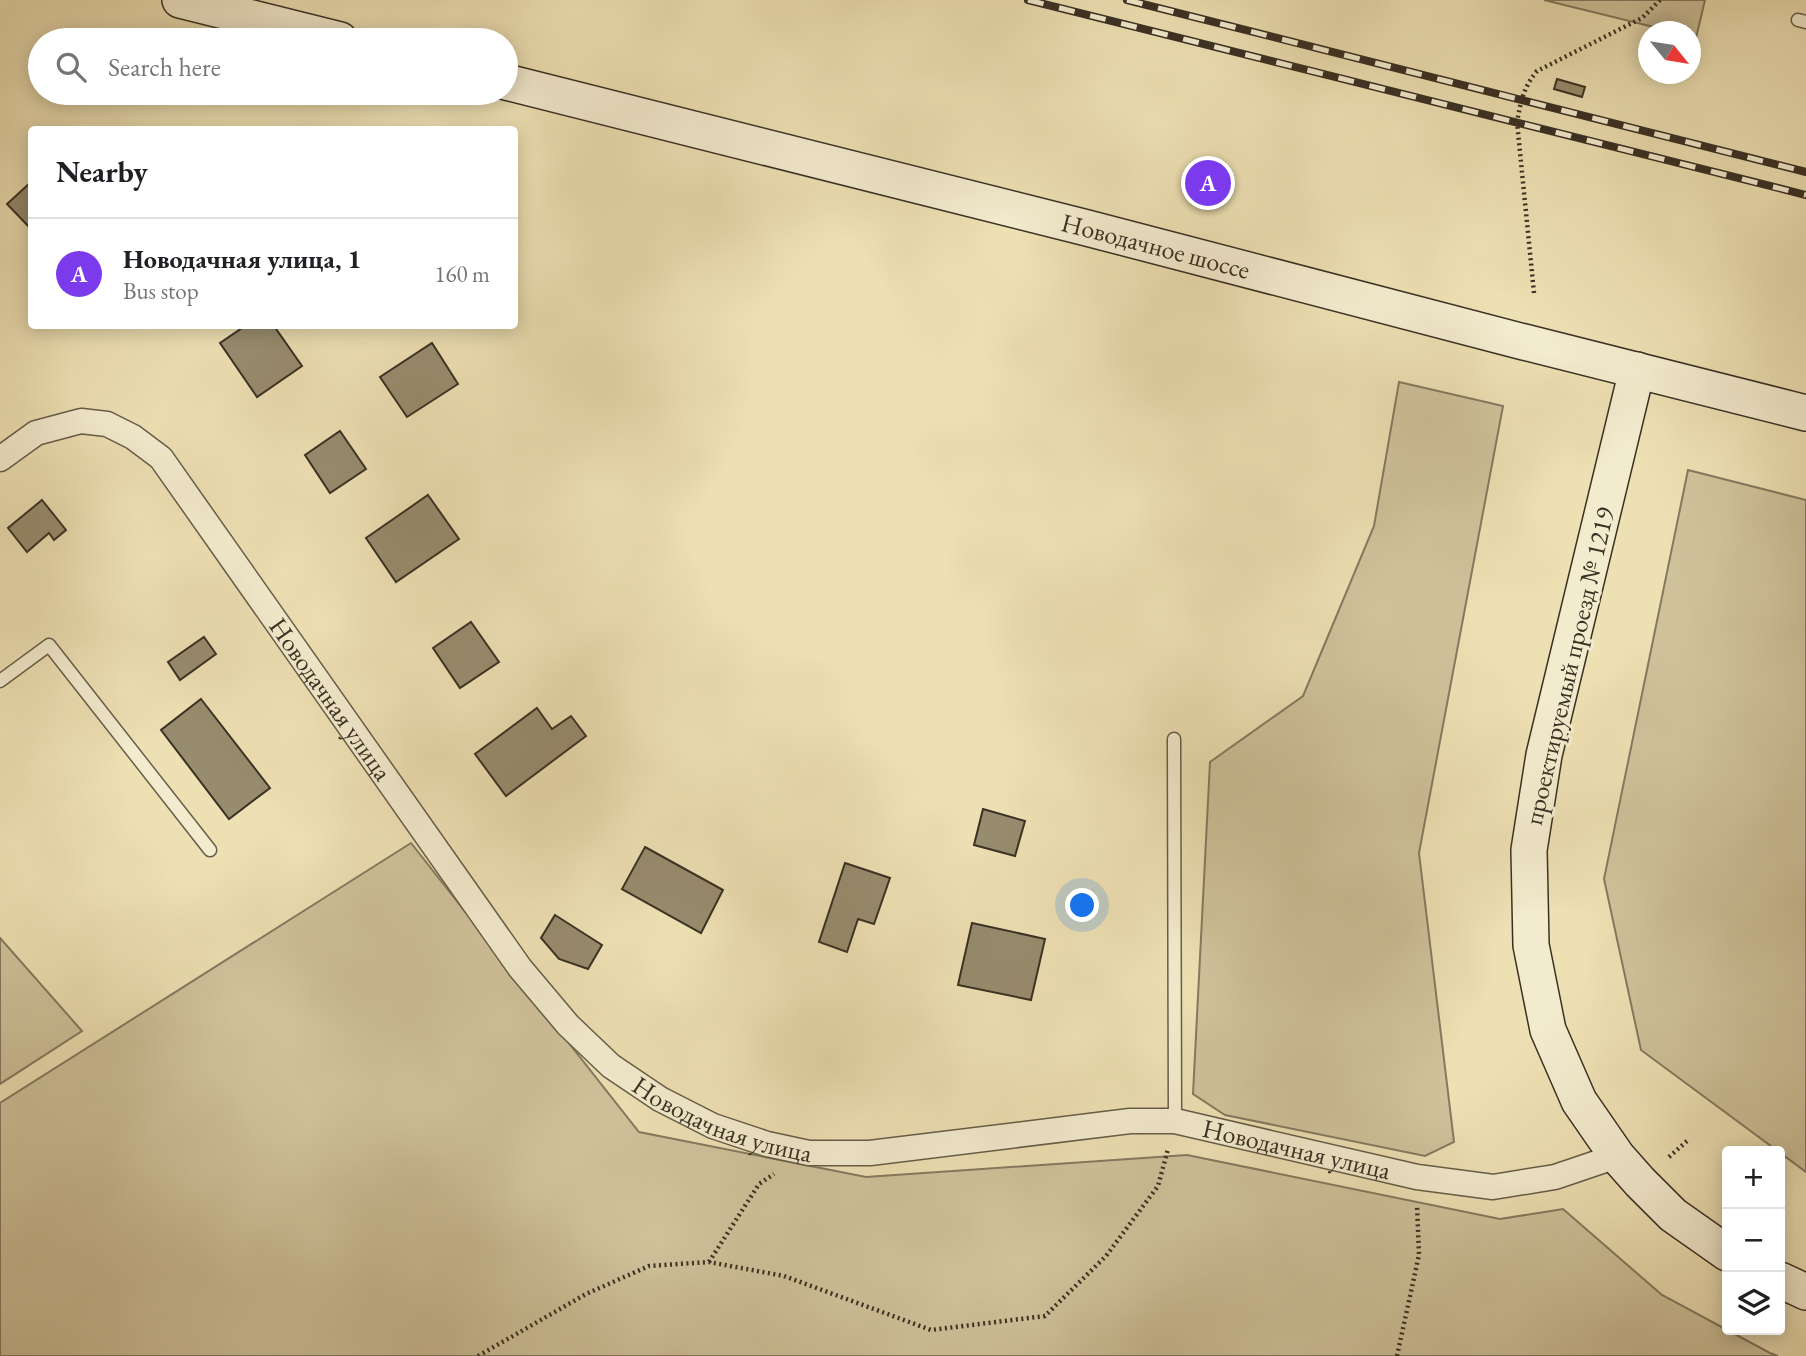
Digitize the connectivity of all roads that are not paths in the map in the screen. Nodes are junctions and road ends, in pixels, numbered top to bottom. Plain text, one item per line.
1 (180, 0) edge
2 (292, 28) edge
3 (518, 85) edge
4 (1637, 370) junction
5 (1806, 413) edge
6 (0, 459) edge
7 (0, 681) edge
8 (1174, 739) dead end
9 (210, 850) dead end
10 (1175, 1121) junction
11 (1616, 1156) junction
12 (1722, 1250) edge
13 (1785, 1282) edge
14 (1806, 1292) edge

1 - 2 street
3 - 4 street, Новодачное шоссе
4 - 5 street, Новодачное шоссе
4 - 11 street, проектируемый проезд № 1219
6 - 10 street, Новодачная улица
7 - 9 lane
8 - 10 lane
10 - 11 street, Новодачная улица
11 - 12 street
13 - 14 street

